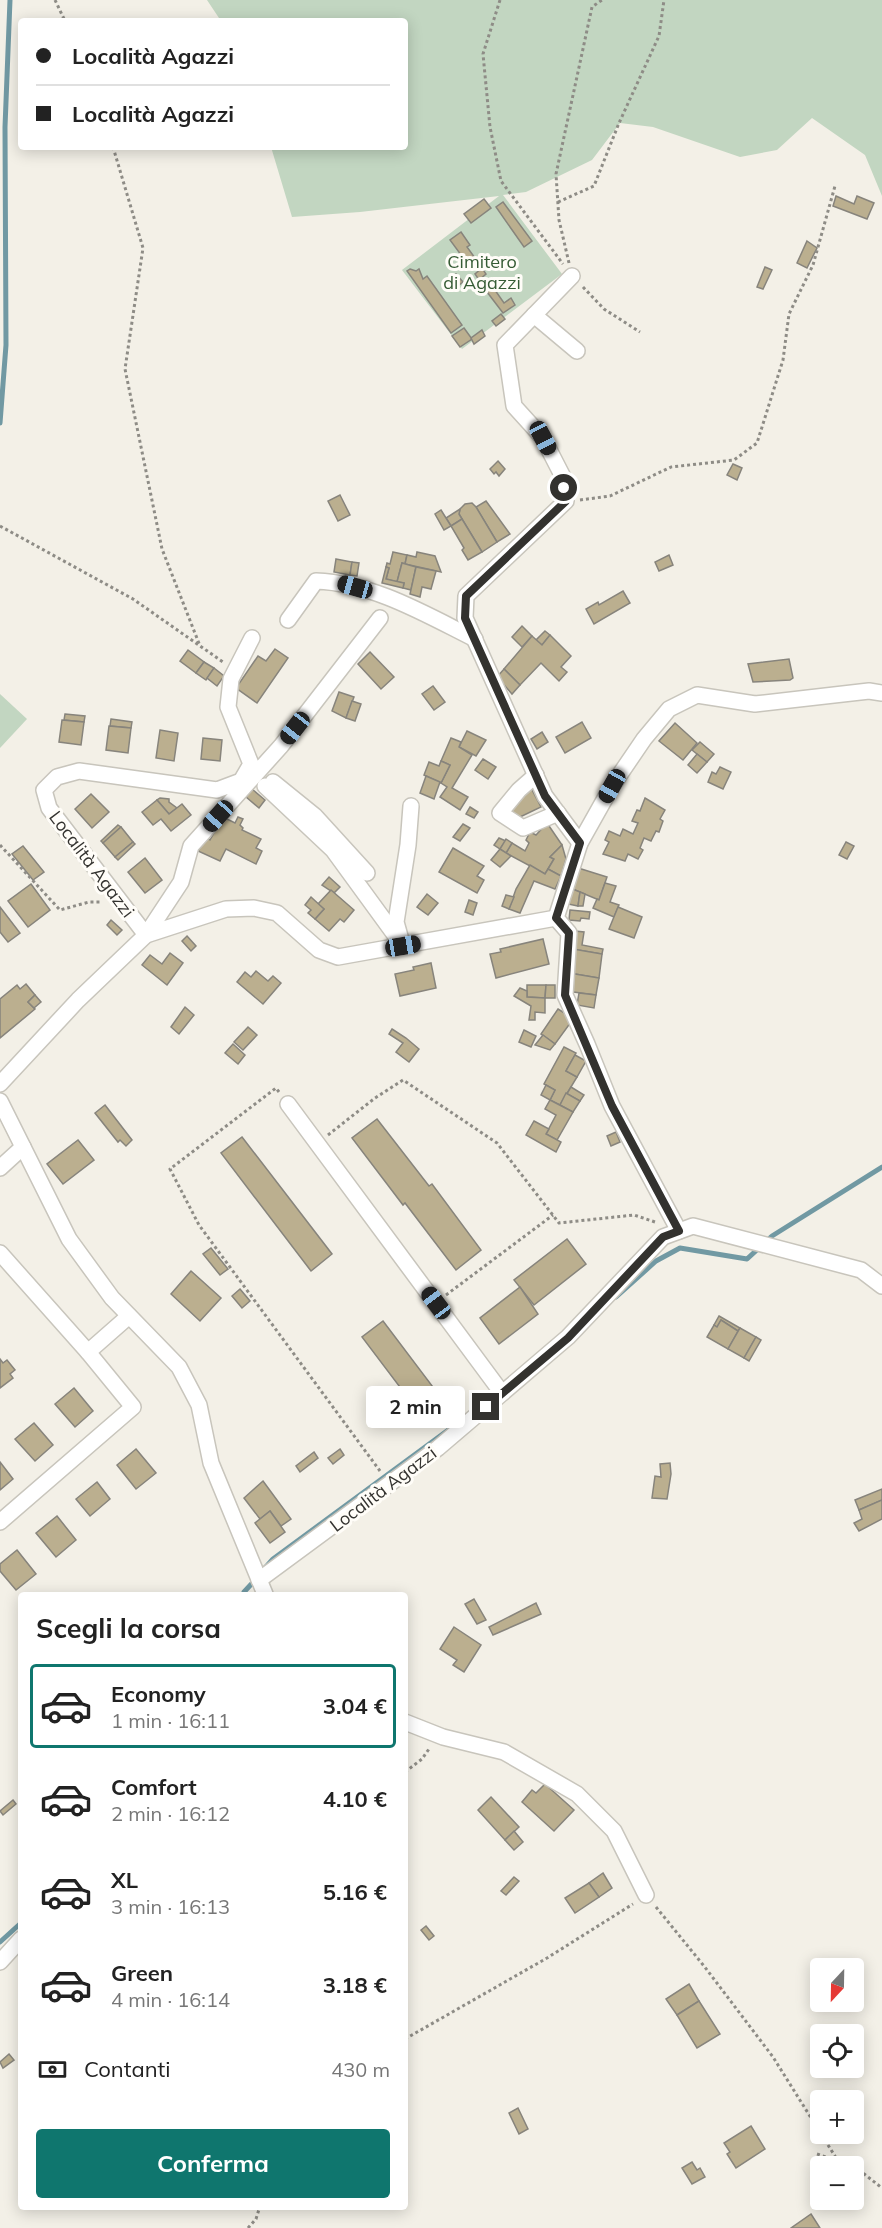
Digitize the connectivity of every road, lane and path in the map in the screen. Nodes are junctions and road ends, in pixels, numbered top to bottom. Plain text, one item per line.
1 (55, 0) edge
2 (500, 0) edge
3 (602, 0) edge
4 (664, 0) edge
5 (64, 18) edge
6 (114, 150) edge
7 (835, 186) dead end
8 (558, 201) junction
9 (572, 276) junction
10 (534, 315) junction
11 (640, 332) dead end
12 (577, 351) dead end
13 (566, 501) junction
14 (0, 526) edge
15 (380, 618) dead end
16 (288, 620) dead end
17 (252, 638) dead end
18 (475, 639) junction
19 (200, 646) junction
20 (235, 670) junction
21 (882, 693) edge
22 (259, 771) junction
23 (536, 775) junction
24 (265, 786) dead end
25 (411, 806) dead end
26 (558, 813) junction
27 (580, 843) junction
28 (0, 845) edge
29 (367, 873) dead end
30 (119, 901) junction
31 (556, 918) junction
32 (146, 935) junction
33 (403, 946) junction
34 (0, 1084) edge
35 (0, 1101) edge
36 (288, 1104) joint
37 (317, 1144) junction
38 (23, 1147) junction
39 (0, 1168) edge
40 (553, 1215) junction
41 (679, 1231) junction
42 (0, 1253) edge
43 (881, 1284) edge
44 (436, 1303) junction
45 (129, 1316) junction
46 (88, 1352) junction
47 (502, 1393) junction
48 (390, 1484) junction
49 (0, 1522) edge
50 (258, 1580) junction
51 (264, 1592) edge
52 (408, 1723) edge
53 (429, 1732) junction
54 (408, 1770) edge
55 (646, 1895) junction
56 (18, 1942) edge
57 (0, 1962) edge
58 (408, 2037) edge
59 (817, 2154) dead end
60 (823, 2156) edge
61 (835, 2156) edge
62 (864, 2174) edge
63 (882, 2188) edge
64 (259, 2210) edge
65 (248, 2228) edge

1 - 5 path
2 - 9 path
3 - 8 path
4 - 8 path
6 - 19 path
7 - 13 path
8 - 9 path
9 - 10 street
9 - 11 path
10 - 12 street
10 - 13 street
13 - 18 street
14 - 19 path
15 - 22 street, Località Agazzi
16 - 18 street
17 - 20 street
18 - 23 street
19 - 20 path
20 - 30 street, Località Agazzi
21 - 27 street
22 - 29 street
22 - 32 street, Località Agazzi
23 - 26 street
23 - 26 street
24 - 33 street
25 - 33 street
26 - 27 street
27 - 31 street
28 - 30 path
30 - 32 street, Località Agazzi
31 - 33 street, Località Agazzi
31 - 41 street
32 - 33 street, Località Agazzi
32 - 34 street, Località Agazzi
35 - 38 street
36 - 37 street
36 - 48 path
37 - 40 path
37 - 44 street
38 - 39 street
38 - 45 street
40 - 41 path
40 - 44 path
41 - 43 street, Località Agazzi
41 - 47 street, Località Agazzi
42 - 46 street
44 - 47 street
45 - 46 street
45 - 50 street
46 - 49 street
47 - 48 street, Località Agazzi
48 - 50 street, Località Agazzi
50 - 51 street
52 - 53 street
53 - 54 path
53 - 55 street
55 - 58 path
55 - 61 path
56 - 57 street
59 - 60 path
62 - 63 path
64 - 65 path

